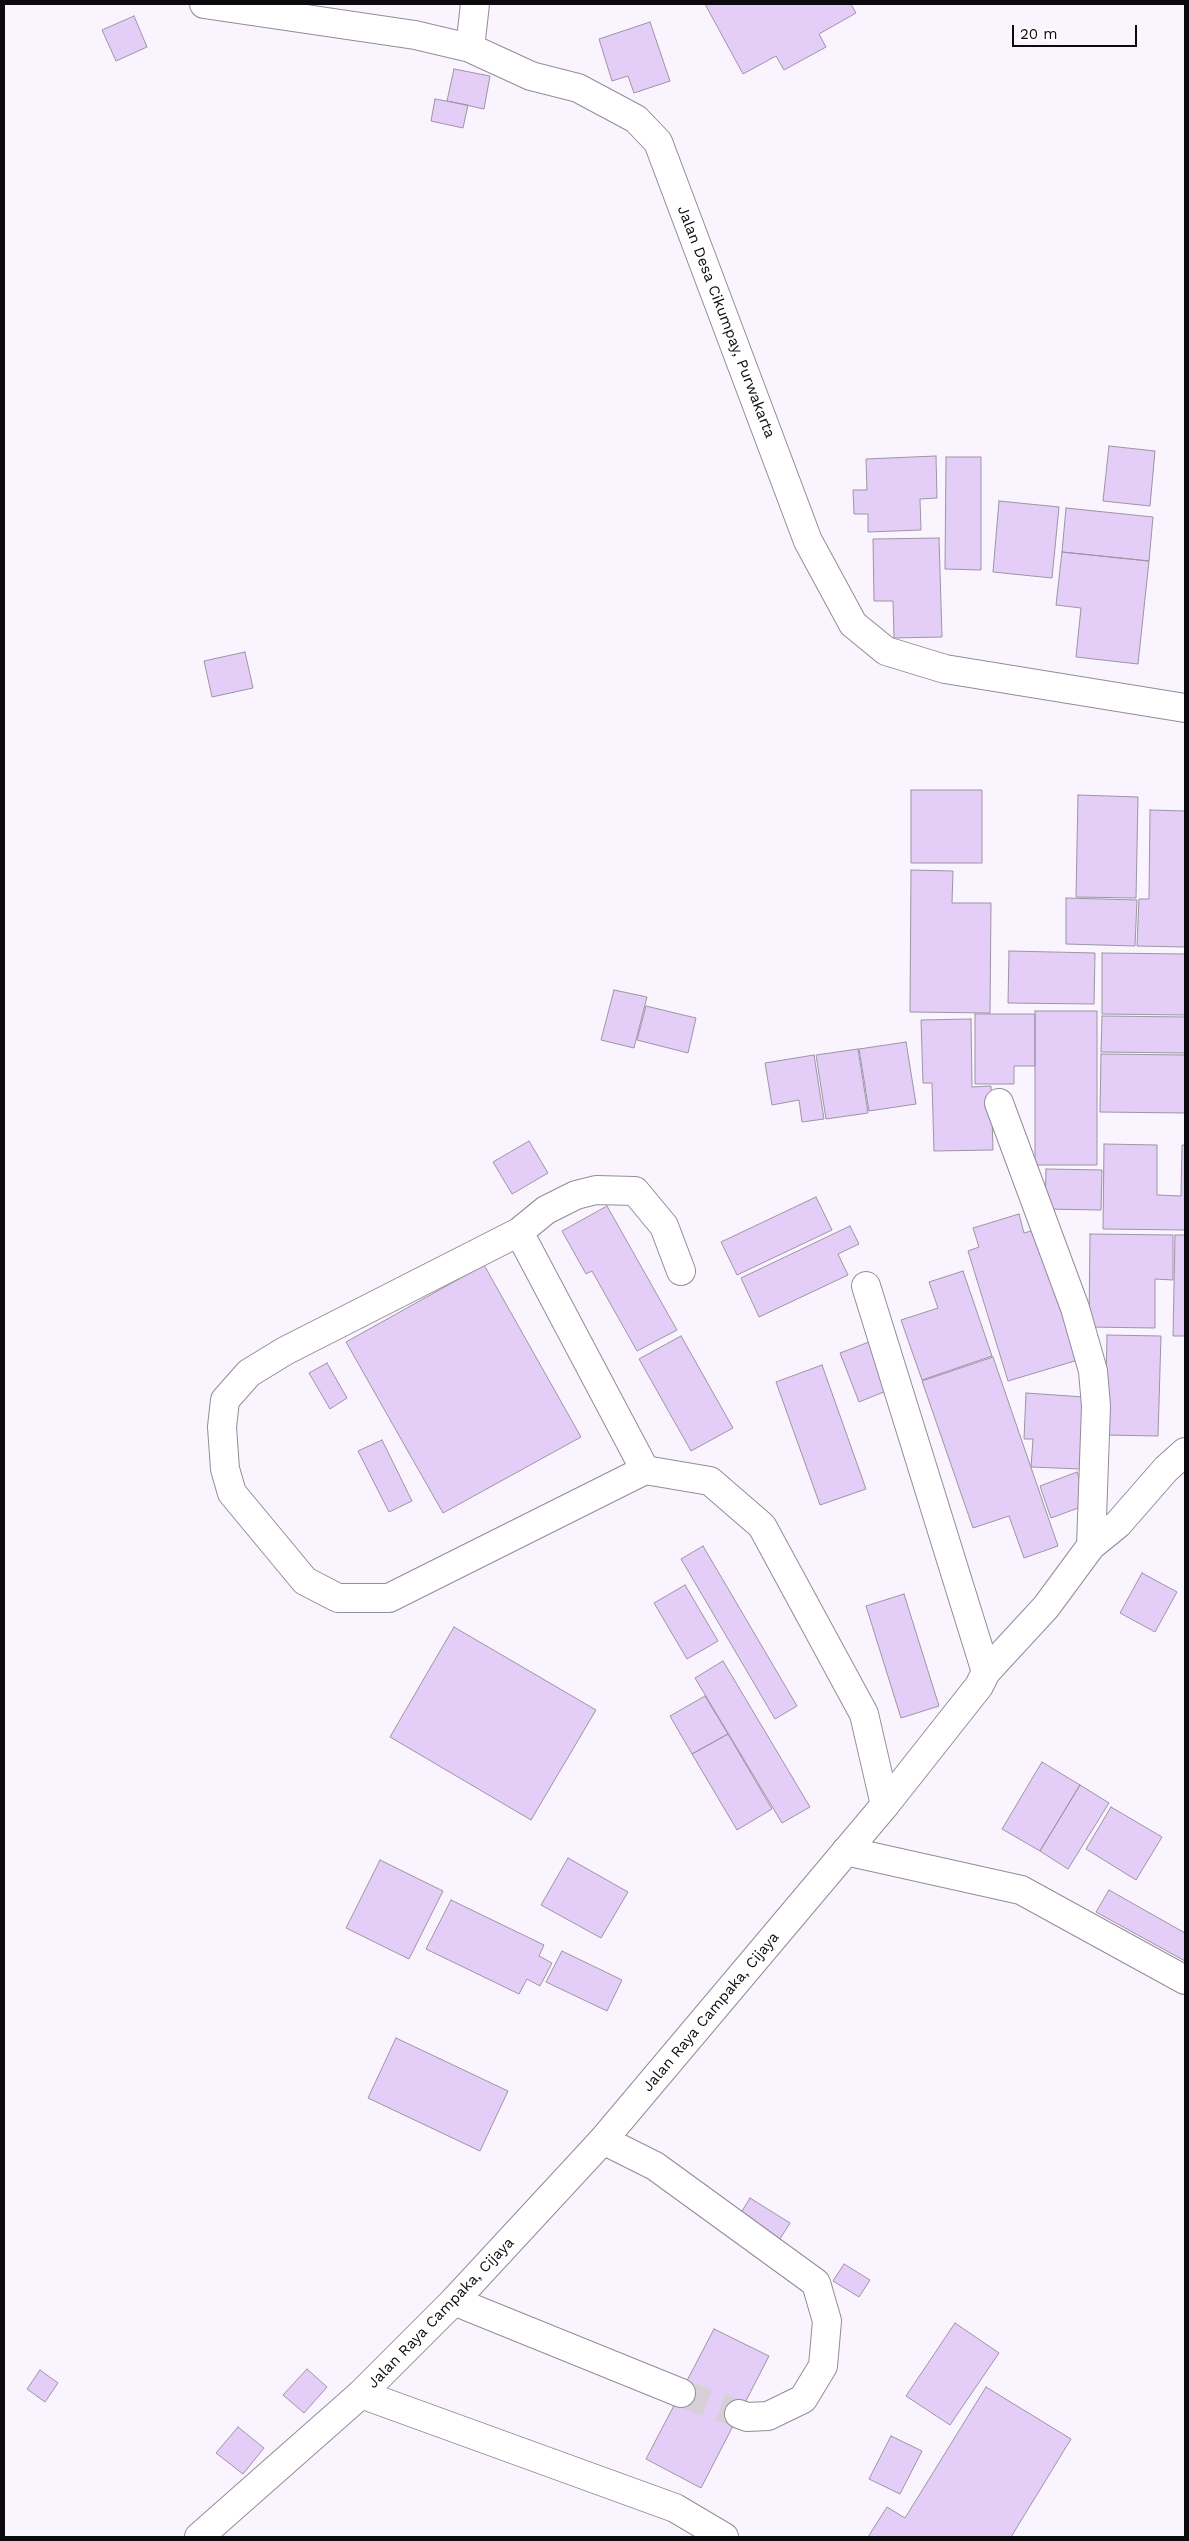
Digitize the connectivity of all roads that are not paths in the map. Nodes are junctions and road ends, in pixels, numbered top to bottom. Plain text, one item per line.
1 (204, 4) edge
2 (475, 4) edge
3 (470, 48) junction
4 (1185, 708) edge
5 (1000, 1103) dead end
6 (519, 1232) junction
7 (681, 1271) dead end
8 (866, 1286) dead end
9 (1185, 1452) edge
10 (645, 1470) junction
11 (1091, 1546) junction
12 (986, 1672) junction
13 (885, 1805) junction
14 (846, 1852) junction
15 (1185, 1980) edge
16 (603, 2140) junction
17 (454, 2301) junction
18 (681, 2393) tunnel mouth
19 (361, 2394) junction
20 (739, 2414) tunnel mouth
21 (199, 2537) edge
22 (724, 2537) edge

1 - 3 street, Jalan Desa Cikumpay, Purwakarta
2 - 3 street
3 - 4 street, Jalan Desa Cikumpay, Purwakarta
5 - 11 street
6 - 7 street
6 - 10 street
6 - 10 street
8 - 12 street
9 - 11 street, Jalan Raya Campaka, Cijaya
10 - 13 street
11 - 12 street, Jalan Raya Campaka, Cijaya
12 - 13 street, Jalan Raya Campaka, Cijaya
13 - 14 street, Jalan Raya Campaka, Cijaya
14 - 15 street
14 - 16 street, Jalan Raya Campaka, Cijaya
16 - 17 street, Jalan Raya Campaka, Cijaya
16 - 20 street
17 - 18 street
17 - 19 street, Jalan Raya Campaka, Cijaya
19 - 21 street, Jalan Raya Campaka, Cijaya
19 - 22 street

